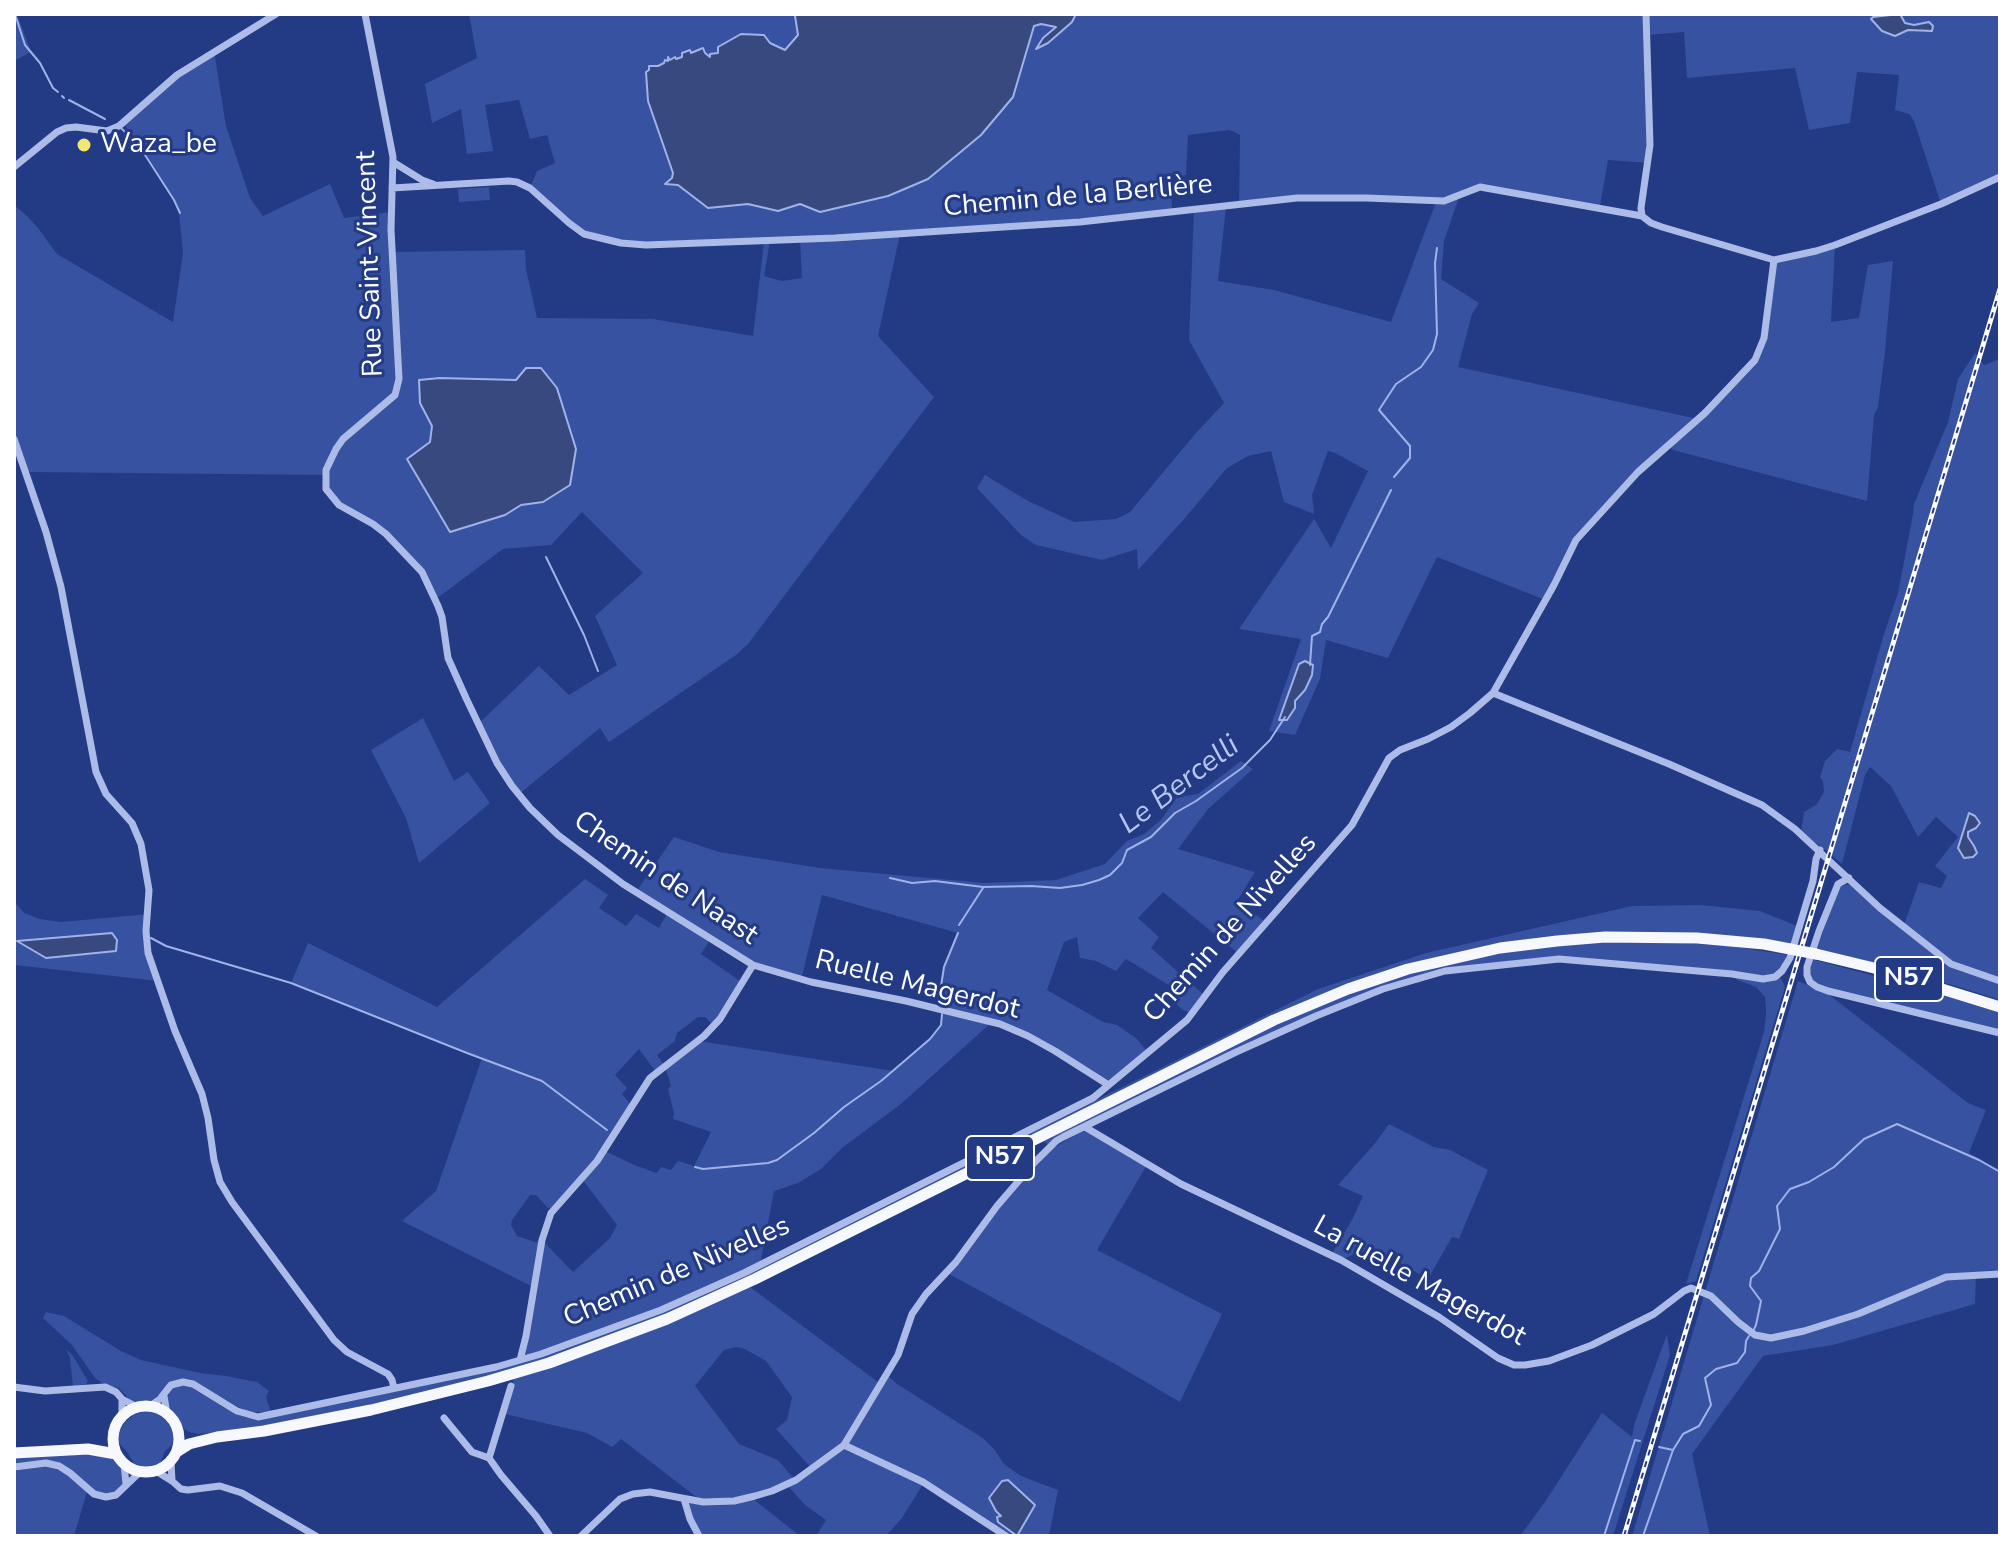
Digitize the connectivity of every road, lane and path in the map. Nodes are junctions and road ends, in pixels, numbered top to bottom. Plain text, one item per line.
1 (276, 14) edge
2 (365, 14) edge
3 (1646, 14) edge
4 (393, 162) junction
5 (14, 167) edge
6 (403, 168) junction
7 (2000, 177) edge
8 (435, 185) junction
9 (392, 188) junction
10 (402, 188) junction
11 (1642, 216) junction
12 (1774, 260) junction
13 (14, 439) edge
14 (444, 627) joint
15 (1493, 693) junction
16 (1820, 850) junction
17 (1849, 878) junction
18 (753, 965) junction
19 (2000, 981) edge
20 (2000, 1007) edge
21 (2000, 1033) edge
22 (1107, 1084) junction
23 (1085, 1127) junction
24 (2000, 1274) edge
25 (520, 1360) junction
26 (511, 1386) dead end
27 (14, 1387) edge
28 (394, 1388) junction
29 (164, 1395) junction
30 (122, 1399) junction
31 (150, 1406) junction
32 (137, 1407) junction
33 (167, 1413) junction
34 (122, 1416) junction
35 (444, 1418) dead end
36 (178, 1427) junction
37 (114, 1431) junction
38 (217, 1437) junction
39 (844, 1445) junction
40 (88, 1449) junction
41 (178, 1451) junction
42 (14, 1453) edge
43 (116, 1454) junction
44 (489, 1458) junction
45 (171, 1462) junction
46 (124, 1464) junction
47 (14, 1467) edge
48 (156, 1471) junction
49 (140, 1472) junction
50 (172, 1481) junction
51 (126, 1484) junction
52 (684, 1499) junction
53 (316, 1536) edge
54 (550, 1536) edge
55 (581, 1536) edge
56 (699, 1536) edge
57 (1006, 1536) edge

1 - 5 street
2 - 4 street, Rue Saint-Vincent
3 - 11 street
4 - 6 street
4 - 9 street, Rue Saint-Vincent
6 - 8 street
6 - 10 street
7 - 12 street
8 - 10 street, Chemin de la Berlière
8 - 11 street, Chemin de la Berlière
9 - 10 street, Chemin de la Berlière
9 - 14 street, Rue Saint-Vincent
11 - 12 street, Chemin de la Berlière
12 - 15 street, Chemin de Nivelles
13 - 28 street
14 - 18 street, Chemin de Naast
15 - 16 street
15 - 22 street, Chemin de Nivelles
16 - 17 street
16 - 23 street
17 - 19 street
17 - 21 street
18 - 22 street, Ruelle Magerdot
18 - 25 street, Chemin de Naast
20 - 38 highway, N57, bridge
22 - 25 street, Chemin de Nivelles
23 - 24 street, La ruelle Magerdot
23 - 39 street
25 - 28 street, Chemin de Nivelles
26 - 44 street
27 - 30 street
28 - 29 street, Chemin de Nivelles
29 - 31 street, Chemin de Nivelles
29 - 33 street
30 - 32 street
30 - 34 street
31 - 32 highway
31 - 33 highway
32 - 34 highway
33 - 36 highway
34 - 37 highway
35 - 44 street
36 - 38 highway, N57
36 - 41 highway
37 - 40 highway
37 - 43 highway
38 - 41 highway, N57
39 - 52 street
39 - 57 street
40 - 42 highway
40 - 43 highway
41 - 45 highway
43 - 46 highway
44 - 54 street
45 - 48 highway
45 - 50 street
46 - 49 highway
46 - 51 street
47 - 51 street
48 - 49 highway
48 - 50 street
49 - 51 street
50 - 53 street
52 - 55 street
52 - 56 street

